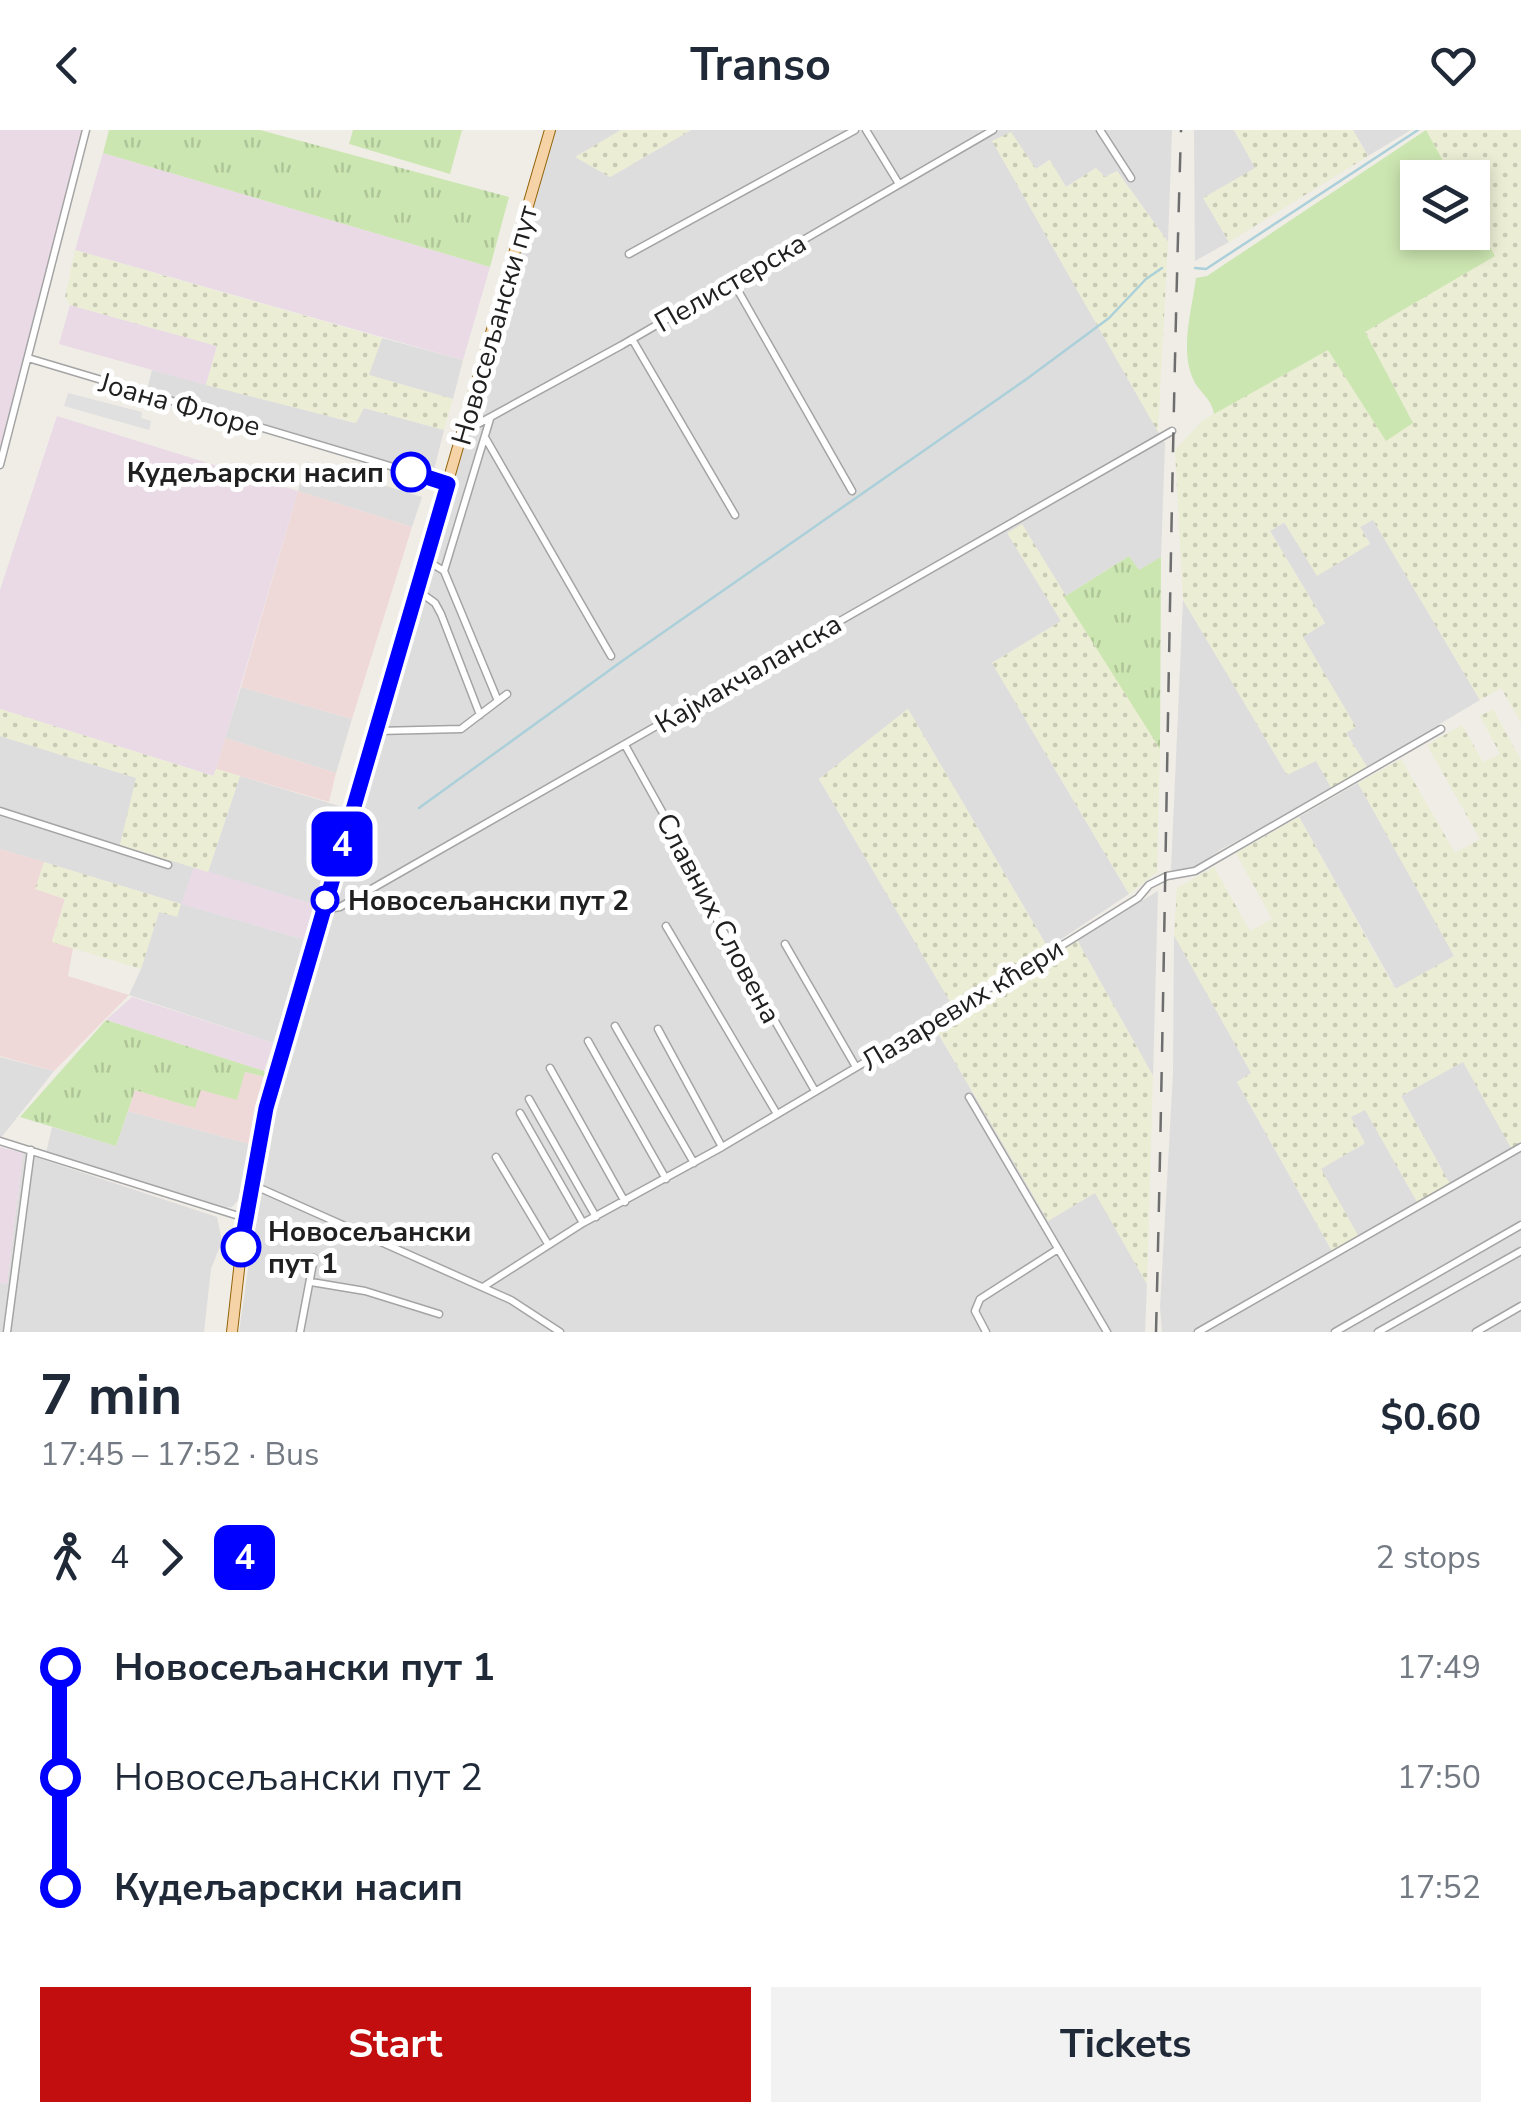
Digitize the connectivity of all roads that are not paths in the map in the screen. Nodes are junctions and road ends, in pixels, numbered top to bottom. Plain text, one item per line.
1 (86, 130) edge
2 (550, 130) edge
3 (854, 130) edge
4 (866, 130) edge
5 (993, 130) edge
6 (1100, 130) edge
7 (1131, 178) dead end
8 (900, 184) junction
9 (629, 254) dead end
10 (732, 280) junction
11 (632, 339) junction
12 (28, 358) junction
13 (490, 420) junction
14 (465, 430) junction
15 (1172, 431) dead end
16 (486, 439) junction
17 (0, 465) edge
18 (448, 484) junction
19 (852, 491) dead end
20 (736, 515) dead end
21 (425, 559) junction
22 (444, 571) junction
23 (416, 590) junction
24 (611, 656) dead end
25 (507, 694) dead end
26 (498, 701) junction
27 (480, 715) junction
28 (1441, 729) dead end
29 (377, 731) junction
30 (625, 744) junction
31 (0, 811) edge
32 (168, 866) dead end
33 (322, 910) junction
34 (666, 926) dead end
35 (785, 944) dead end
36 (615, 1026) dead end
37 (658, 1029) dead end
38 (588, 1041) dead end
39 (856, 1067) junction
40 (550, 1068) dead end
41 (814, 1091) junction
42 (969, 1097) dead end
43 (529, 1099) dead end
44 (520, 1113) dead end
45 (777, 1114) junction
46 (0, 1142) edge
47 (722, 1147) junction
48 (1521, 1147) edge
49 (30, 1150) junction
50 (496, 1157) dead end
51 (694, 1163) junction
52 (666, 1178) junction
53 (252, 1184) junction
54 (625, 1202) junction
55 (596, 1216) junction
56 (246, 1218) junction
57 (582, 1224) junction
58 (1521, 1225) edge
59 (548, 1244) junction
60 (1058, 1248) junction
61 (1521, 1251) edge
62 (314, 1258) dead end
63 (311, 1282) junction
64 (483, 1287) junction
65 (1521, 1306) edge
66 (439, 1314) dead end
67 (7, 1332) edge
68 (232, 1332) edge
69 (300, 1332) edge
70 (560, 1332) edge
71 (986, 1332) edge
72 (1107, 1332) edge
73 (1198, 1332) edge
74 (1336, 1332) edge
75 (1378, 1332) edge
76 (1476, 1332) edge

1 - 12 street
2 - 14 main road, Новосељански пут
3 - 9 street
4 - 8 street
5 - 8 street, Пелистерска
6 - 7 street
8 - 10 street, Пелистерска
10 - 11 street, Пелистерска
10 - 19 street
11 - 13 street, Пелистерска
11 - 20 street
12 - 17 street
12 - 18 street, Јоана Флоре
13 - 14 street, Пелистерска
13 - 16 street
14 - 18 main road, Новосељански пут
15 - 30 street, Кајмакчаланска
16 - 22 street
16 - 24 street
18 - 21 main road, Новосељански пут
21 - 22 street
21 - 23 main road, Новосељански пут
22 - 26 street
23 - 27 street
23 - 29 main road, Новосељански пут
25 - 26 street
26 - 27 street
27 - 29 street
28 - 39 street, Лазаревих кћери
29 - 33 main road, Новосељански пут
30 - 33 street, Кајмакчаланска
30 - 41 street, Славних Словена
31 - 32 street
33 - 53 main road, Новосељански пут
34 - 45 street
35 - 39 street
36 - 51 street
37 - 47 street
38 - 52 street
39 - 41 street, Лазаревих кћери
40 - 54 street
41 - 45 street, Лазаревих кћери
42 - 60 street
43 - 55 street
44 - 57 street
45 - 47 street, Лазаревих кћери
46 - 49 street
47 - 51 street, Лазаревих кћери
48 - 73 street
49 - 56 street
49 - 67 street
50 - 59 street
51 - 52 street, Лазаревих кћери
52 - 54 street, Лазаревих кћери
53 - 56 main road, Новосељански пут
53 - 64 street
54 - 55 street, Лазаревих кћери
55 - 57 street, Лазаревих кћери
56 - 68 main road, Новосељански пут
57 - 59 street, Лазаревих кћери
58 - 74 street
59 - 64 street, Лазаревих кћери
60 - 71 street
60 - 72 street
61 - 75 street
62 - 63 street
63 - 66 street
63 - 69 street
64 - 70 street
65 - 76 street

